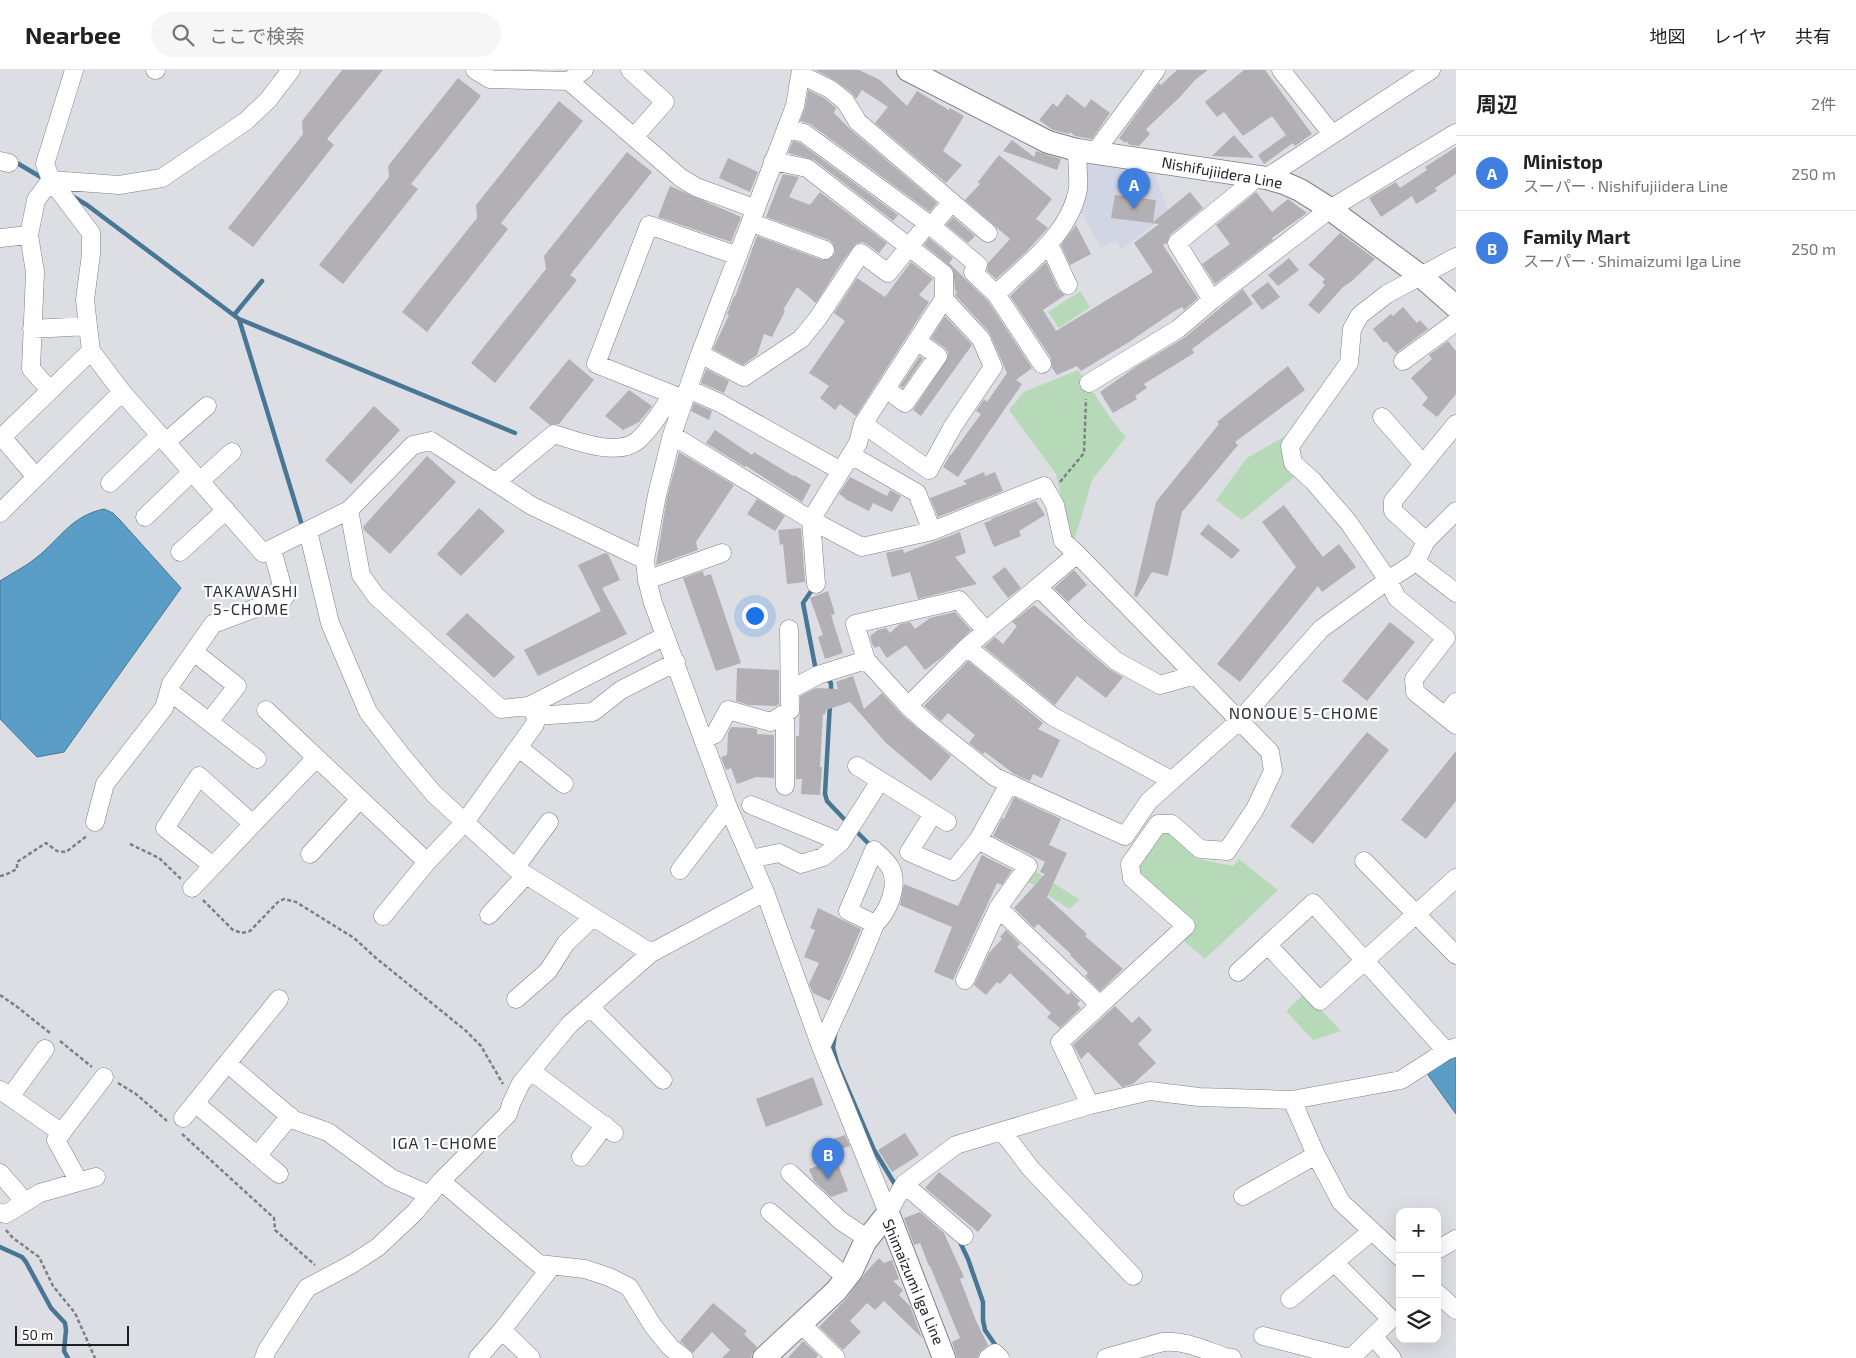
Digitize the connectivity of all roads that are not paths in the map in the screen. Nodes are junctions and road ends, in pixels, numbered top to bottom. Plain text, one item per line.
1 (74, 70) edge
2 (292, 70) edge
3 (475, 70) edge
4 (584, 70) edge
5 (630, 70) edge
6 (1156, 70) edge
7 (1281, 70) edge
8 (1432, 70) edge
9 (801, 73) edge
10 (922, 73) edge
11 (504, 75) edge
12 (569, 81) junction
13 (786, 129) junction
14 (1456, 133) edge
15 (1332, 134) junction
16 (634, 137) junction
17 (1086, 151) junction
18 (774, 161) junction
19 (1262, 178) junction
20 (51, 180) junction
21 (952, 202) junction
22 (1330, 209) junction
23 (754, 216) junction
24 (930, 225) junction
25 (988, 233) dead end
26 (29, 236) junction
27 (0, 238) edge
28 (1049, 244) junction
29 (908, 246) junction
30 (825, 250) dead end
31 (963, 252) junction
32 (738, 256) junction
33 (1456, 257) edge
34 (944, 274) junction
35 (1422, 277) junction
36 (1068, 285) dead end
37 (996, 294) junction
38 (944, 299) junction
39 (1212, 300) junction
40 (1456, 307) edge
41 (1456, 322) edge
42 (88, 326) junction
43 (32, 329) junction
44 (917, 341) junction
45 (91, 351) junction
46 (700, 354) junction
47 (1403, 361) dead end
48 (1042, 364) dead end
49 (1089, 383) road end
50 (886, 389) junction
51 (50, 390) junction
52 (122, 392) junction
53 (681, 394) junction
54 (206, 406) dead end
55 (1382, 417) dead end
56 (863, 424) junction
57 (1456, 424) edge
58 (672, 435) junction
59 (1, 438) edge
60 (163, 439) junction
61 (232, 452) dead end
62 (851, 455) junction
63 (1424, 464) junction
64 (841, 471) junction
65 (196, 476) junction
66 (36, 477) junction
67 (496, 482) junction
68 (110, 483) dead end
69 (226, 510) junction
70 (350, 510) junction
71 (1456, 511) edge
72 (0, 513) edge
73 (145, 517) dead end
74 (811, 520) junction
75 (308, 531) junction
76 (932, 531) junction
77 (1426, 541) junction
78 (272, 549) junction
79 (180, 552) dead end
80 (722, 553) dead end
81 (1077, 554) junction
82 (645, 560) junction
83 (1416, 562) junction
84 (646, 580) junction
85 (1388, 580) junction
86 (816, 584) dead end
87 (1038, 586) junction
88 (1456, 593) edge
89 (789, 629) dead end
90 (986, 631) junction
91 (665, 636) junction
92 (967, 647) junction
93 (194, 652) junction
94 (866, 660) junction
95 (676, 662) junction
96 (1195, 674) junction
97 (790, 690) junction
98 (169, 691) junction
99 (908, 706) junction
100 (266, 710) dead end
101 (533, 711) junction
102 (785, 713) junction
103 (1452, 714) edge
104 (1240, 720) junction
105 (209, 722) junction
106 (704, 739) junction
107 (518, 748) junction
108 (316, 758) junction
109 (257, 759) dead end
110 (857, 766) dead end
111 (1170, 780) junction
112 (880, 781) junction
113 (564, 784) dead end
114 (1009, 784) junction
115 (785, 786) dead end
116 (360, 799) junction
117 (751, 805) dead end
118 (728, 807) junction
119 (96, 822) road end
120 (465, 822) junction
121 (549, 822) dead end
122 (252, 824) junction
123 (978, 840) junction
124 (841, 842) junction
125 (310, 854) dead end
126 (751, 859) junction
127 (1364, 861) dead end
128 (427, 862) junction
129 (213, 866) junction
130 (680, 870) dead end
131 (520, 871) junction
132 (1456, 878) edge
133 (192, 888) road end
134 (765, 892) junction
135 (998, 908) junction
136 (1416, 913) junction
137 (490, 915) dead end
138 (383, 916) dead end
139 (593, 917) junction
140 (875, 924) dead end
141 (1268, 945) junction
142 (652, 953) junction
143 (1456, 955) edge
144 (1364, 960) junction
145 (1238, 972) dead end
146 (965, 980) dead end
147 (279, 999) dead end
148 (516, 999) dead end
149 (1100, 1005) junction
150 (590, 1007) junction
151 (822, 1047) junction
152 (45, 1049) dead end
153 (1451, 1049) edge
154 (227, 1063) junction
155 (531, 1071) junction
156 (104, 1077) road end
157 (663, 1080) dead end
158 (5, 1093) edge
159 (1292, 1100) junction
160 (195, 1103) junction
161 (1090, 1105) junction
162 (290, 1116) junction
163 (177, 1124) road end
164 (1002, 1131) junction
165 (62, 1132) junction
166 (1316, 1155) junction
167 (257, 1156) junction
168 (581, 1157) dead end
169 (0, 1173) edge
170 (790, 1173) dead end
171 (279, 1174) dead end
172 (904, 1184) junction
173 (435, 1188) junction
174 (1243, 1196) dead end
175 (26, 1202) junction
176 (770, 1212) dead end
177 (888, 1213) junction
178 (3, 1214) edge
179 (1372, 1231) junction
180 (964, 1236) dead end
181 (868, 1239) junction
182 (1456, 1239) edge
183 (1441, 1248) edge
184 (1396, 1253) edge
185 (1334, 1262) junction
186 (552, 1266) junction
187 (1133, 1276) dead end
188 (847, 1278) junction
189 (1441, 1297) edge
190 (1290, 1299) dead end
191 (1456, 1310) edge
192 (801, 1324) junction
193 (502, 1330) junction
194 (1263, 1336) dead end
195 (1374, 1337) junction
196 (1327, 1356) edge
197 (264, 1358) edge
198 (478, 1358) edge
199 (531, 1358) edge
200 (684, 1358) edge
201 (764, 1358) edge
202 (836, 1358) edge
203 (944, 1358) edge
204 (988, 1358) edge
205 (1000, 1358) edge
206 (1106, 1358) edge
207 (1232, 1358) edge
208 (1350, 1358) edge
209 (1392, 1358) edge

1 - 20 street
2 - 20 street
3 - 11 street
4 - 12 street
5 - 16 street
6 - 17 street
7 - 15 street
8 - 15 street
9 - 13 street
9 - 21 street
10 - 17 main road, Nishifujiidera Line
11 - 12 street
12 - 16 street
13 - 18 street
13 - 24 street
14 - 22 street
15 - 19 street
16 - 23 street
17 - 19 main road, Nishifujiidera Line
17 - 28 street
18 - 23 street
18 - 29 street
19 - 22 main road, Nishifujiidera Line
19 - 39 street
20 - 26 street
20 - 42 street
21 - 24 street
21 - 25 street
22 - 35 main road, Nishifujiidera Line
22 - 39 street
23 - 30 street
23 - 32 street
24 - 29 street
24 - 31 street
26 - 27 street
26 - 43 street
28 - 36 street
28 - 37 street
29 - 34 street
29 - 46 street
31 - 34 street
31 - 37 street
32 - 46 street
32 - 53 street
33 - 35 street
34 - 38 street
35 - 40 main road, Nishifujiidera Line
35 - 85 street
37 - 48 street
38 - 44 street
38 - 56 street
39 - 49 street
41 - 47 street
42 - 43 street
42 - 45 street
43 - 51 street
44 - 50 street
44 - 50 street
45 - 51 street
45 - 52 street
46 - 53 street
50 - 56 street
51 - 59 street
52 - 60 street
52 - 66 street
53 - 58 street
53 - 64 street
53 - 67 street
54 - 60 street
55 - 63 street
56 - 62 street
57 - 63 street
58 - 74 street
58 - 82 street
59 - 66 street
60 - 65 street
60 - 68 street
61 - 65 street
62 - 64 street
62 - 76 street
63 - 77 street
64 - 74 street
65 - 69 street
65 - 73 street
66 - 72 street
67 - 70 street
67 - 82 street
69 - 78 street
69 - 79 street
70 - 75 street
70 - 101 street
71 - 77 street
74 - 76 street
74 - 86 street
75 - 78 street
75 - 120 street
76 - 81 street
77 - 83 street
78 - 93 street
80 - 84 street
81 - 87 street
81 - 96 street
82 - 84 street
83 - 85 street
83 - 88 street
84 - 91 street
85 - 103 street
85 - 104 street
87 - 90 street
87 - 96 street
89 - 97 street
90 - 92 street
90 - 94 street
91 - 95 street
91 - 101 street
92 - 99 street
92 - 111 street
93 - 98 street
93 - 105 street
94 - 97 street
94 - 99 street
95 - 101 street
95 - 106 street
96 - 104 street
97 - 102 street
98 - 105 street
98 - 119 street
99 - 114 street
100 - 108 street
101 - 107 street
102 - 106 street
102 - 115 street
104 - 111 street
104 - 149 street
105 - 109 street
106 - 118 street
107 - 113 street
107 - 120 street
108 - 116 street
108 - 122 street
110 - 112 street
111 - 114 street
112 - 123 street
112 - 124 street
114 - 123 street
116 - 125 street
116 - 128 street
117 - 124 street
118 - 126 street
118 - 130 street
120 - 128 street
120 - 131 street
121 - 131 street
122 - 129 street
122 - 129 street
123 - 135 street
124 - 126 street
126 - 134 street
127 - 136 street
128 - 138 street
129 - 133 street
131 - 137 street
131 - 139 street
132 - 136 street
134 - 142 street
134 - 151 street
135 - 146 street
135 - 149 street
136 - 143 street
136 - 144 street
139 - 142 street
139 - 148 street
140 - 151 street
141 - 144 street
141 - 144 street
141 - 145 street
142 - 150 street
144 - 153 street
147 - 154 street
149 - 161 street
150 - 155 street
150 - 157 street
151 - 177 street
152 - 158 street
153 - 159 street
154 - 160 street
154 - 162 street
155 - 168 street
155 - 173 street
156 - 165 street
158 - 165 street
159 - 161 street
159 - 166 street
160 - 163 street
160 - 167 street
161 - 164 street
162 - 167 street
162 - 173 street
164 - 172 street
164 - 187 street
165 - 175 street
166 - 174 street
166 - 179 street
167 - 171 street
169 - 175 street
170 - 181 street
172 - 177 street
172 - 180 street
173 - 186 street
173 - 197 street
175 - 178 street
176 - 188 street
177 - 181 main road, Shimaizumi Iga Line
177 - 203 main road, Shimaizumi Iga Line
179 - 184 street
179 - 185 street
181 - 188 main road, Shimaizumi Iga Line
182 - 183 street
185 - 190 street
185 - 195 street
186 - 193 street
186 - 200 street
188 - 192 main road, Shimaizumi Iga Line
189 - 191 street
192 - 201 main road, Shimaizumi Iga Line
192 - 202 street
193 - 198 street
193 - 199 street
194 - 196 street
195 - 208 street
195 - 209 street
196 - 208 street
204 - 205 street
206 - 207 street

